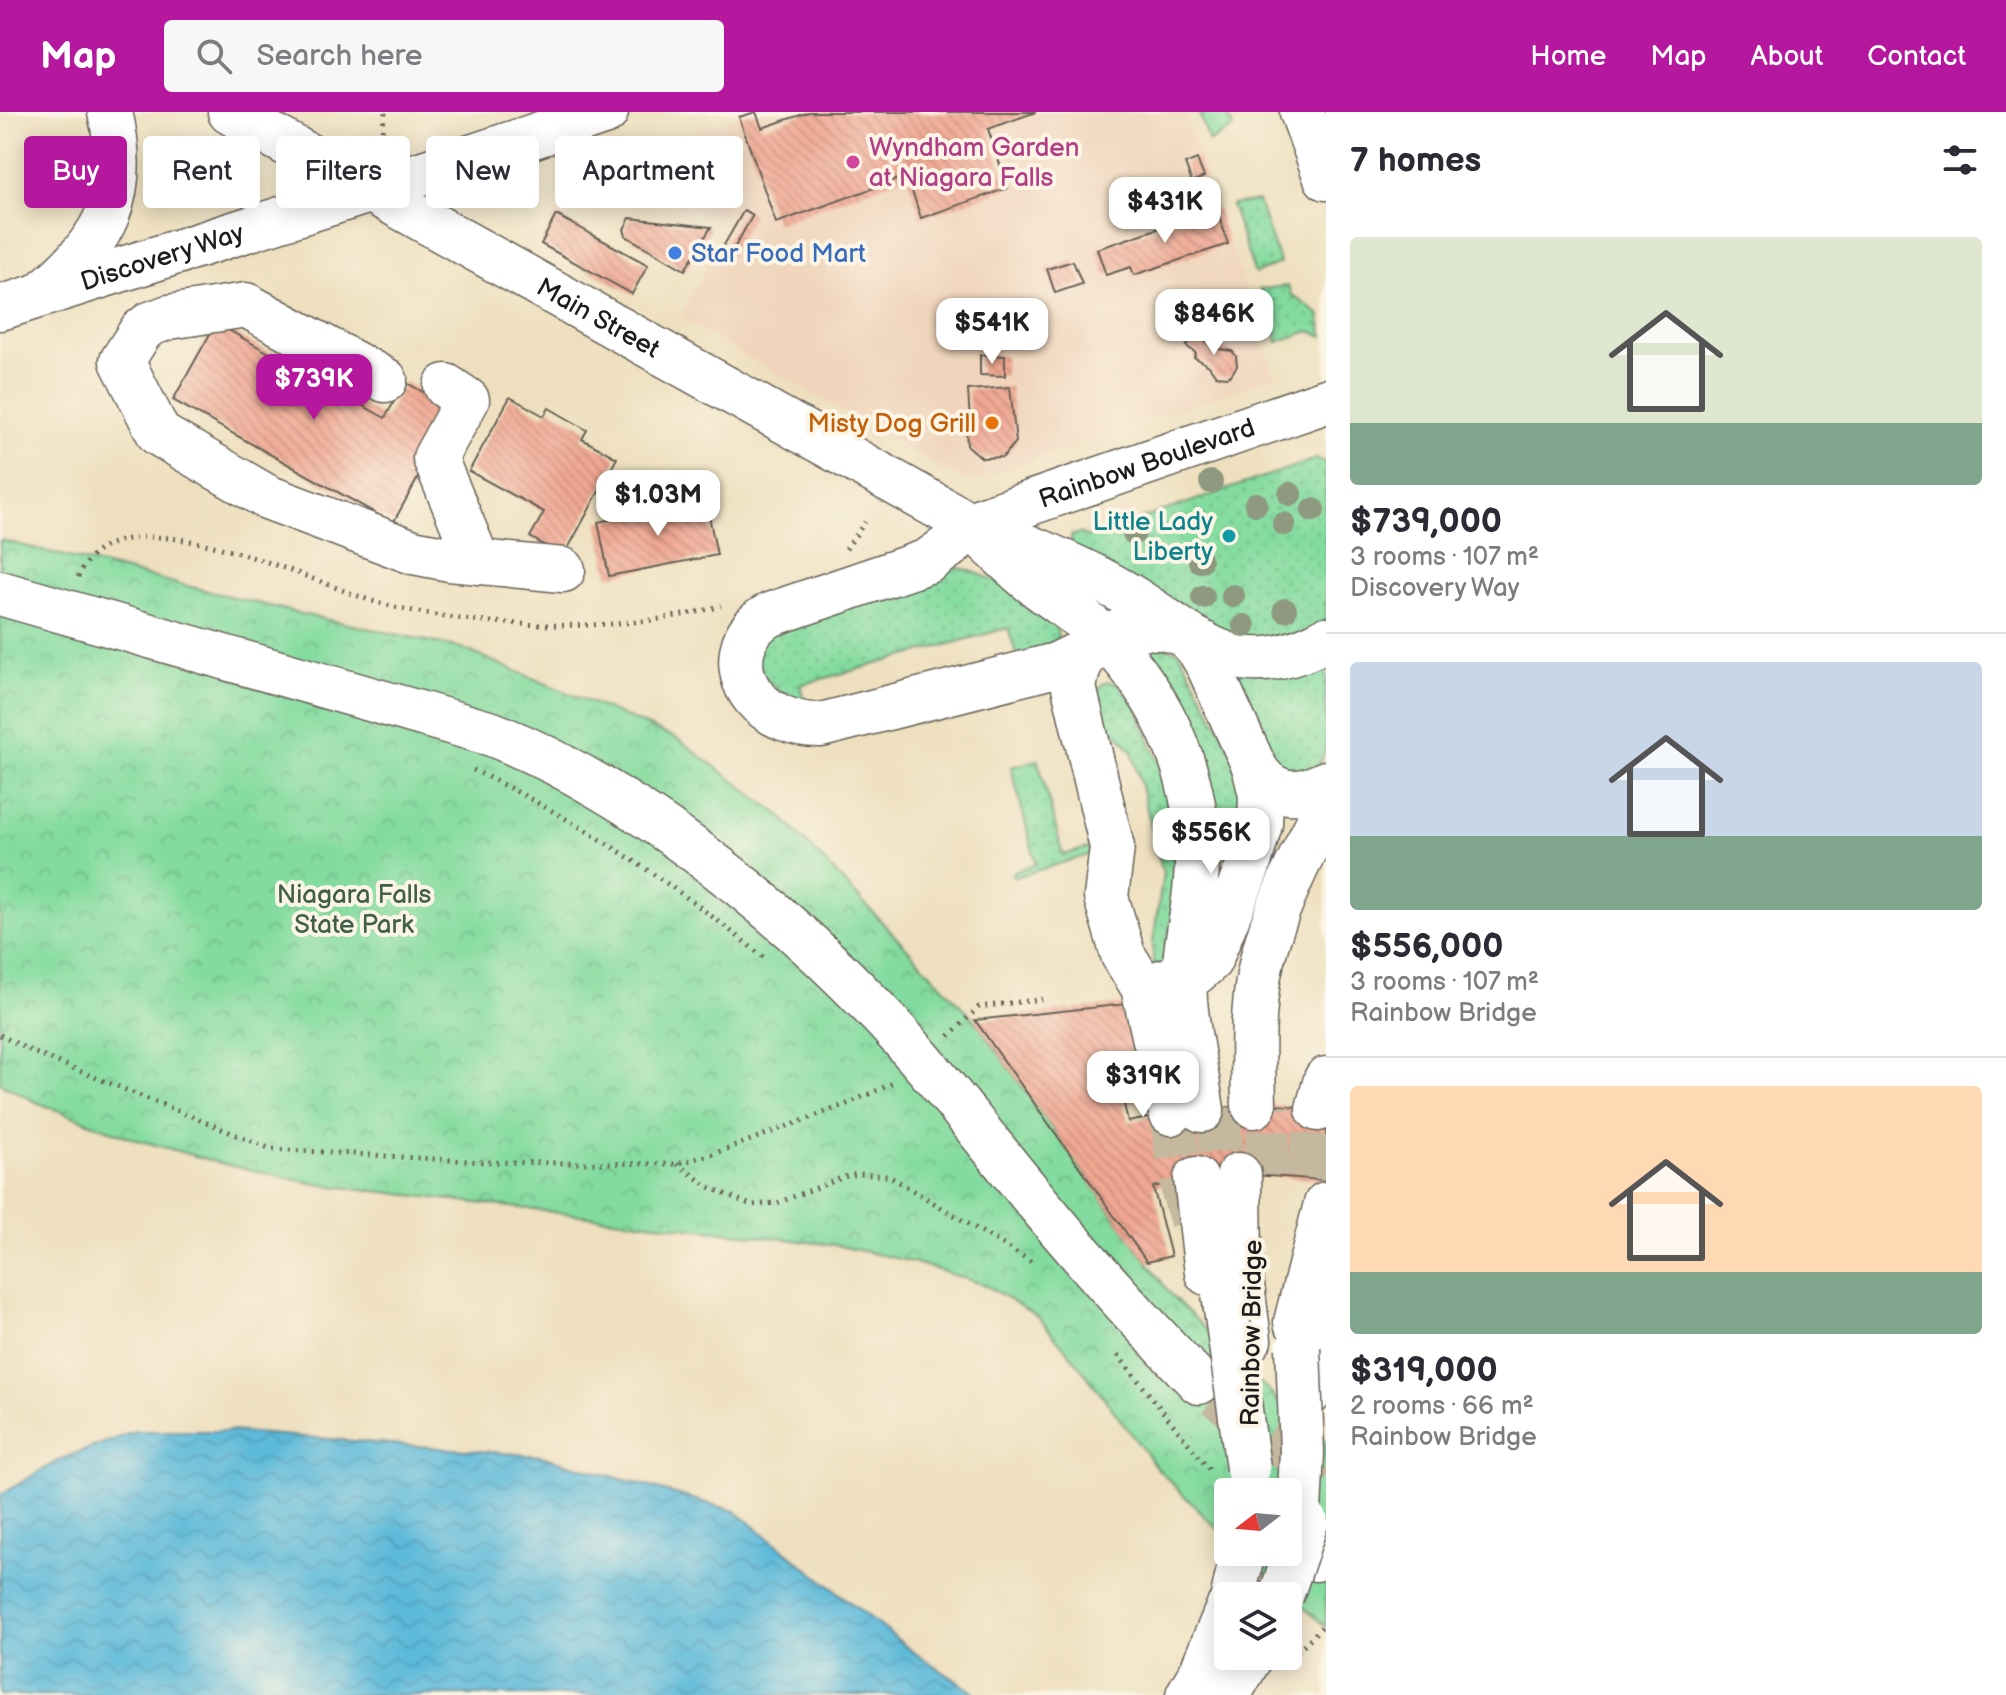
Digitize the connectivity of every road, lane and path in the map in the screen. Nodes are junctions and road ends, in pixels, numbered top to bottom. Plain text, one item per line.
1 (110, 112) edge
2 (230, 112) edge
3 (385, 112) edge
4 (606, 112) edge
5 (1302, 112) edge
6 (381, 136) edge
7 (276, 138) edge
8 (410, 177) edge
9 (1326, 178) edge
10 (314, 208) edge
11 (400, 208) edge
12 (42, 293) junction
13 (0, 308) edge
14 (385, 380) dead end
15 (446, 386) dead end
16 (1326, 401) edge
17 (969, 524) junction
18 (478, 562) junction
19 (563, 570) dead end
20 (0, 593) edge
21 (1185, 634) junction
22 (1326, 639) edge
23 (1098, 643) junction
24 (465, 766) dead end
25 (1254, 766) junction
26 (1326, 783) edge
27 (1192, 797) junction
28 (1326, 807) edge
29 (1260, 824) junction
30 (769, 962) dead end
31 (1259, 977) junction
32 (1175, 987) junction
33 (1042, 999) dead end
34 (0, 1035) edge
35 (904, 1067) junction
36 (1213, 1108) junction
37 (676, 1164) junction
38 (1231, 1176) tunnel mouth
39 (1318, 1191) tunnel mouth
40 (1032, 1262) dead end
41 (1326, 1290) edge
42 (1236, 1304) junction
43 (1302, 1343) junction
44 (1199, 1382) tunnel mouth
45 (1326, 1405) edge
46 (1314, 1458) edge
47 (1249, 1478) edge
48 (1249, 1478) edge
49 (1307, 1561) edge
50 (1326, 1623) edge
51 (1302, 1639) edge
52 (1214, 1642) edge
53 (1257, 1670) edge
54 (1188, 1695) edge
55 (1228, 1695) edge

1 - 12 main road
2 - 7 main road, Main Street
3 - 6 path
4 - 8 main road, Discovery Way
5 - 9 main road
10 - 12 main road, Discovery Way
11 - 17 main road, Main Street
12 - 13 main road, Discovery Way
14 - 18 main road
15 - 18 main road
16 - 17 main road, Rainbow Boulevard
17 - 21 main road
17 - 23 main road
17 - 23 main road
18 - 19 main road
20 - 35 main road
21 - 22 main road
21 - 23 main road
21 - 25 main road
23 - 27 main road
23 - 32 main road
24 - 30 path
25 - 26 main road
25 - 29 main road
27 - 29 main road
27 - 32 main road
28 - 31 main road
29 - 32 main road
31 - 36 main road
31 - 36 main road
32 - 36 main road
32 - 36 main road
33 - 35 path
34 - 37 path
35 - 37 path
35 - 44 main road
37 - 40 path
38 - 42 main road
39 - 43 main road
41 - 43 main road
42 - 47 main road, bridge
42 - 48 main road, Rainbow Bridge, bridge
43 - 46 main road, bridge
45 - 49 main road
46 - 49 main road, bridge
50 - 51 path
52 - 54 main road
53 - 55 main road

